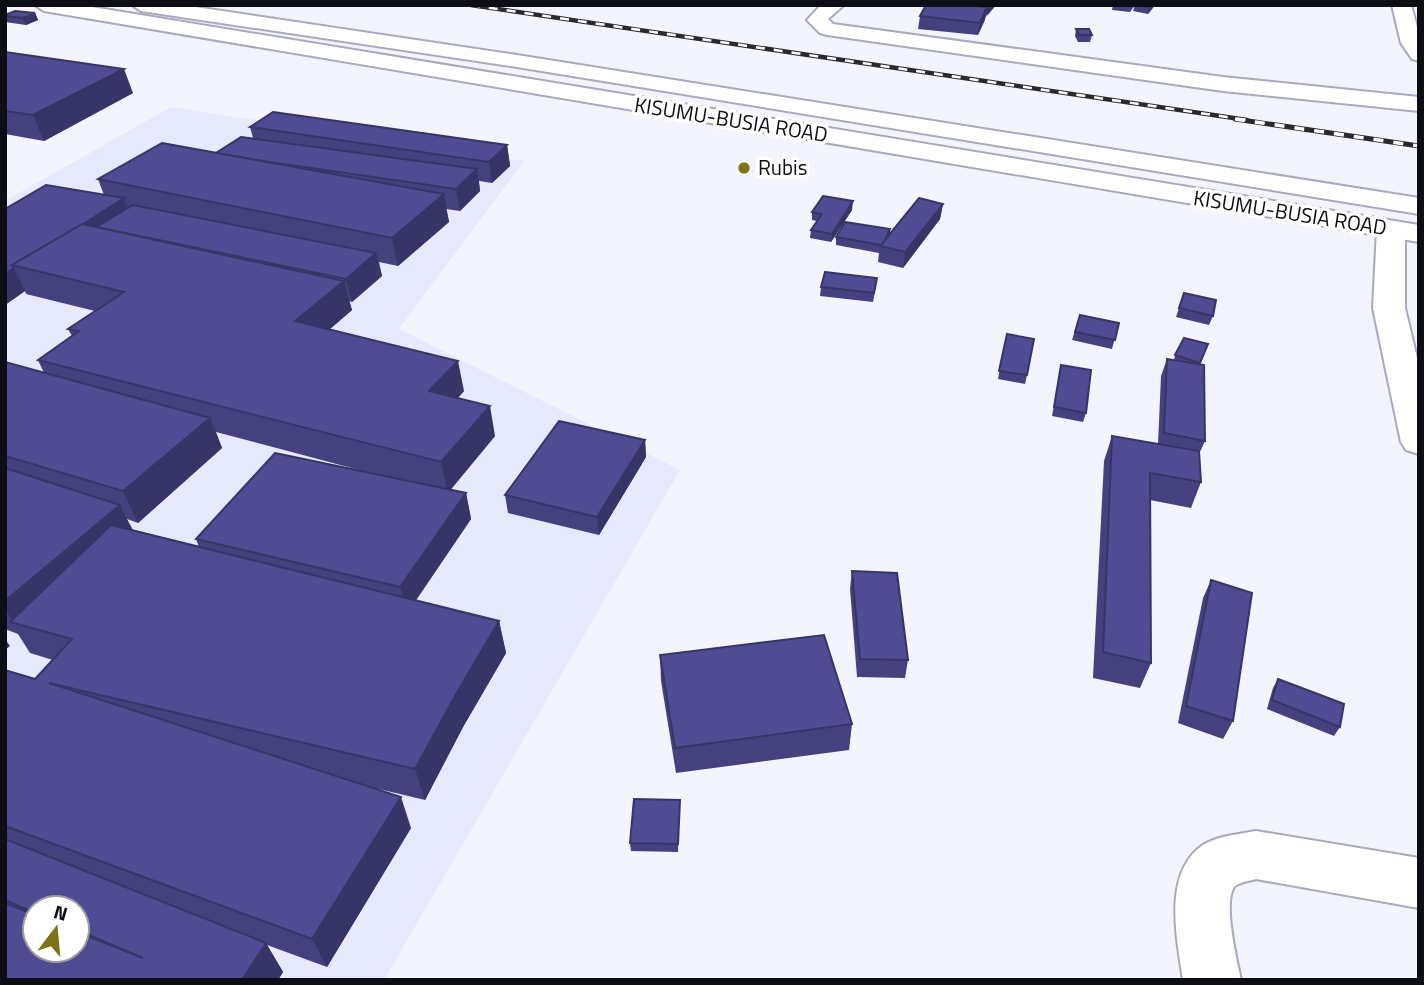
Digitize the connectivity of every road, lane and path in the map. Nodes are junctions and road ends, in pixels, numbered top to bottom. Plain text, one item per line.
1 (44, 5) edge
2 (141, 5) edge
3 (835, 5) edge
4 (1401, 5) edge
5 (1419, 55) edge
6 (1419, 104) edge
7 (1419, 206) edge
8 (1405, 232) edge
9 (1419, 442) edge
10 (1419, 883) edge
11 (1212, 980) edge

1 - 8 main road, KISUMU-BUSIA ROAD
2 - 7 main road
3 - 6 main road
4 - 5 main road
8 - 9 main road
10 - 11 main road

